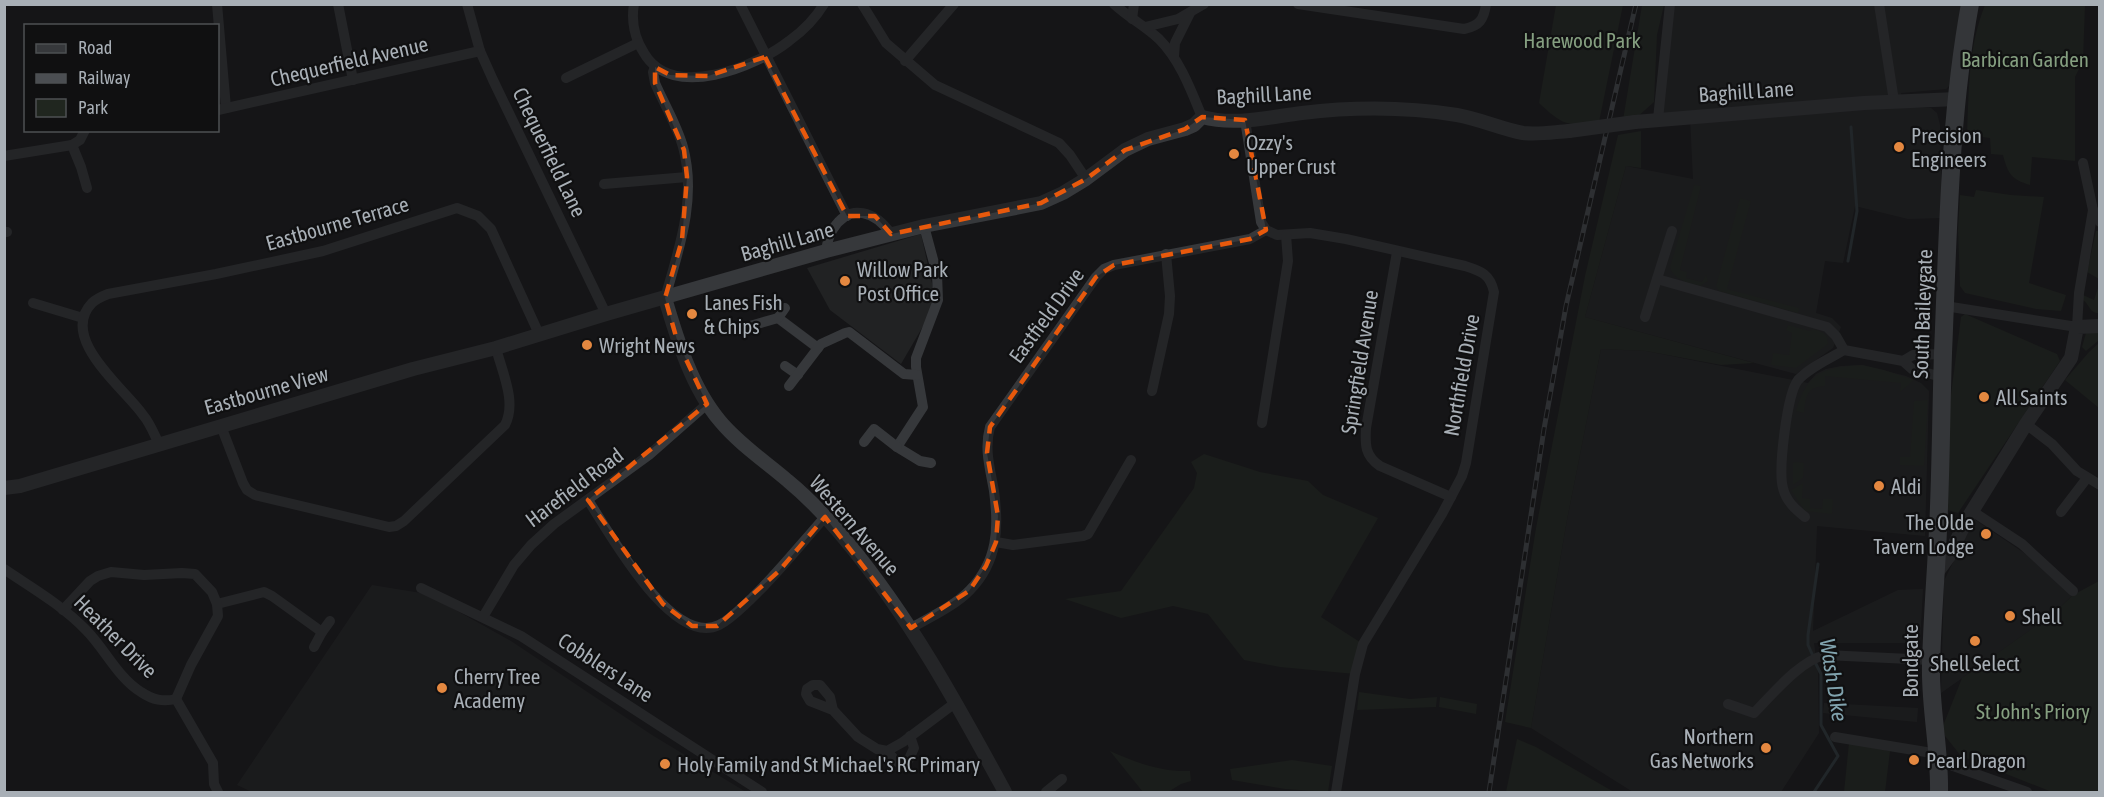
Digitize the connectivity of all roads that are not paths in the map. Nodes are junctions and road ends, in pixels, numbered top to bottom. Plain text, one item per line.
1 (217, 4) edge
2 (338, 4) edge
3 (467, 4) edge
4 (634, 4) edge
5 (740, 4) edge
6 (824, 4) edge
7 (862, 4) edge
8 (954, 4) edge
9 (1114, 4) edge
10 (1134, 4) edge
11 (1204, 4) edge
12 (1298, 4) edge
13 (1486, 4) edge
14 (1670, 4) edge
15 (1879, 4) edge
16 (1970, 4) edge
17 (1365, 9) edge
18 (1190, 13) junction
19 (1132, 19) junction
20 (218, 24) edge
21 (1145, 27) junction
22 (638, 42) junction
23 (219, 46) edge
24 (480, 51) junction
25 (1173, 56) junction
26 (765, 57) junction
27 (905, 61) junction
28 (655, 67) junction
29 (566, 78) dead end
30 (353, 80) junction
31 (1957, 99) junction
32 (1894, 101) junction
33 (222, 109) edge
34 (1202, 117) junction
35 (1658, 119) junction
36 (1245, 120) junction
37 (84, 132) edge
38 (72, 145) junction
39 (4, 156) edge
40 (2083, 163) dead end
41 (687, 177) junction
42 (1086, 179) junction
43 (604, 184) dead end
44 (87, 188) dead end
45 (2092, 210) junction
46 (847, 216) junction
47 (2100, 222) edge
48 (924, 226) junction
49 (1266, 230) junction
50 (1672, 231) dead end
51 (891, 234) junction
52 (1286, 235) junction
53 (826, 252) junction
54 (1397, 252) junction
55 (1166, 254) junction
56 (1657, 279) junction
57 (665, 298) junction
58 (33, 303) dead end
59 (1945, 306) junction
60 (785, 308) dead end
61 (606, 314) junction
62 (1645, 317) dead end
63 (83, 318) junction
64 (778, 318) junction
65 (2100, 326) edge
66 (2077, 327) junction
67 (743, 328) dead end
68 (539, 334) junction
69 (496, 348) junction
70 (818, 348) junction
71 (1844, 350) junction
72 (1943, 354) junction
73 (1903, 361) junction
74 (785, 366) dead end
75 (798, 375) junction
76 (917, 375) junction
77 (1942, 377) junction
78 (789, 386) dead end
79 (1152, 391) dead end
80 (707, 404) junction
81 (1262, 423) dead end
82 (2026, 424) junction
83 (221, 426) junction
84 (864, 442) dead end
85 (159, 444) junction
86 (897, 447) junction
87 (1131, 460) dead end
88 (931, 462) dead end
89 (2087, 478) junction
90 (2100, 485) edge
91 (4, 488) edge
92 (1451, 497) junction
93 (588, 500) junction
94 (2061, 512) dead end
95 (1969, 516) junction
96 (825, 517) junction
97 (1805, 517) dead end
98 (1938, 530) junction
99 (996, 542) junction
100 (4, 568) edge
101 (1935, 575) junction
102 (421, 588) dead end
103 (2073, 591) dead end
104 (217, 604) junction
105 (63, 610) junction
106 (483, 617) junction
107 (330, 621) dead end
108 (911, 628) junction
109 (322, 632) junction
110 (314, 647) dead end
111 (1931, 660) junction
112 (176, 699) junction
113 (955, 703) junction
114 (1728, 704) dead end
115 (832, 710) dead end
116 (910, 736) junction
117 (1835, 737) dead end
118 (886, 751) junction
119 (1938, 758) junction
120 (1062, 779) dead end
121 (218, 792) edge
122 (762, 792) edge
123 (1005, 792) edge
124 (1046, 792) edge
125 (1336, 792) edge
126 (1939, 792) edge
127 (2027, 792) edge

1 - 20 street, Chequerfield Avenue
2 - 30 street
3 - 24 street, Chequerfield Lane
4 - 22 street
5 - 26 street
6 - 26 street
7 - 27 street
8 - 27 street
9 - 19 street
10 - 19 street
11 - 18 street
12 - 17 street
13 - 17 street
14 - 35 street
15 - 32 street
16 - 31 highway, South Baileygate
18 - 21 street
18 - 25 street
19 - 21 street
21 - 25 street
22 - 28 street
22 - 29 street
23 - 33 street, Chequerfield Avenue
24 - 30 street, Chequerfield Avenue
24 - 61 street, Chequerfield Lane
25 - 34 street
26 - 28 street
26 - 46 street
27 - 42 street
28 - 41 street
30 - 33 street, Chequerfield Avenue
31 - 32 street, Baghill Lane
31 - 59 highway, South Baileygate
32 - 35 street, Baghill Lane
34 - 36 street, Baghill Lane
34 - 42 street, Baghill Lane
35 - 36 street, Baghill Lane, bridge
36 - 49 street
37 - 38 street
38 - 39 street
38 - 44 street
40 - 45 street
41 - 43 street
41 - 57 street
42 - 48 street, Baghill Lane
45 - 47 street
45 - 66 street
46 - 51 street
46 - 53 street
48 - 51 street, Baghill Lane
48 - 76 street
49 - 52 street, Northfield Drive
49 - 55 street, Eastfield Drive
50 - 56 street
51 - 53 street, Baghill Lane
52 - 54 street, Northfield Drive
52 - 81 street
53 - 57 street, Baghill Lane
54 - 92 street, Springfield Avenue
54 - 92 street, Northfield Drive
55 - 79 street
55 - 99 street, Eastfield Drive
56 - 62 street
56 - 71 street
57 - 61 street, Baghill Lane
57 - 80 street, Western Avenue
58 - 63 street
59 - 66 street
59 - 72 highway, South Baileygate
60 - 64 street
61 - 68 street, Baghill Lane
63 - 68 street, Eastbourne Terrace
63 - 85 street
64 - 67 street
64 - 70 street
65 - 66 street
66 - 82 street
68 - 69 street, Eastbourne View
69 - 83 street, Eastbourne View
69 - 83 street
70 - 75 street
70 - 76 street
71 - 73 street
71 - 97 street
72 - 73 street
72 - 77 highway, South Baileygate
73 - 77 street
74 - 75 street
75 - 78 street
76 - 86 street
77 - 98 highway, South Baileygate
80 - 93 street, Harefield Road
80 - 96 street, Western Avenue
82 - 89 street
82 - 95 street
83 - 85 street, Eastbourne View
84 - 86 street
85 - 91 street, Eastbourne View
86 - 88 street
87 - 99 street
89 - 90 street
89 - 94 street
92 - 125 street, Northfield Drive
93 - 96 street
93 - 106 street, Harefield Road
95 - 98 street
95 - 101 street
95 - 103 street
96 - 108 street, Western Avenue
98 - 101 highway, Bondgate
99 - 108 street, Eastfield Drive
100 - 105 street, Heather Drive
101 - 111 highway, Bondgate
102 - 106 street, Cobblers Lane
104 - 105 street
104 - 109 street
104 - 112 street
105 - 112 street, Heather Drive
106 - 122 street, Cobblers Lane
107 - 109 street
108 - 113 street, Western Avenue
109 - 110 street
111 - 114 street
111 - 119 highway, Bondgate
112 - 121 street
113 - 116 street
113 - 123 street, Western Avenue
115 - 118 street
116 - 118 street
116 - 118 street
117 - 119 street
119 - 126 highway, Bondgate
119 - 127 street
120 - 124 street

